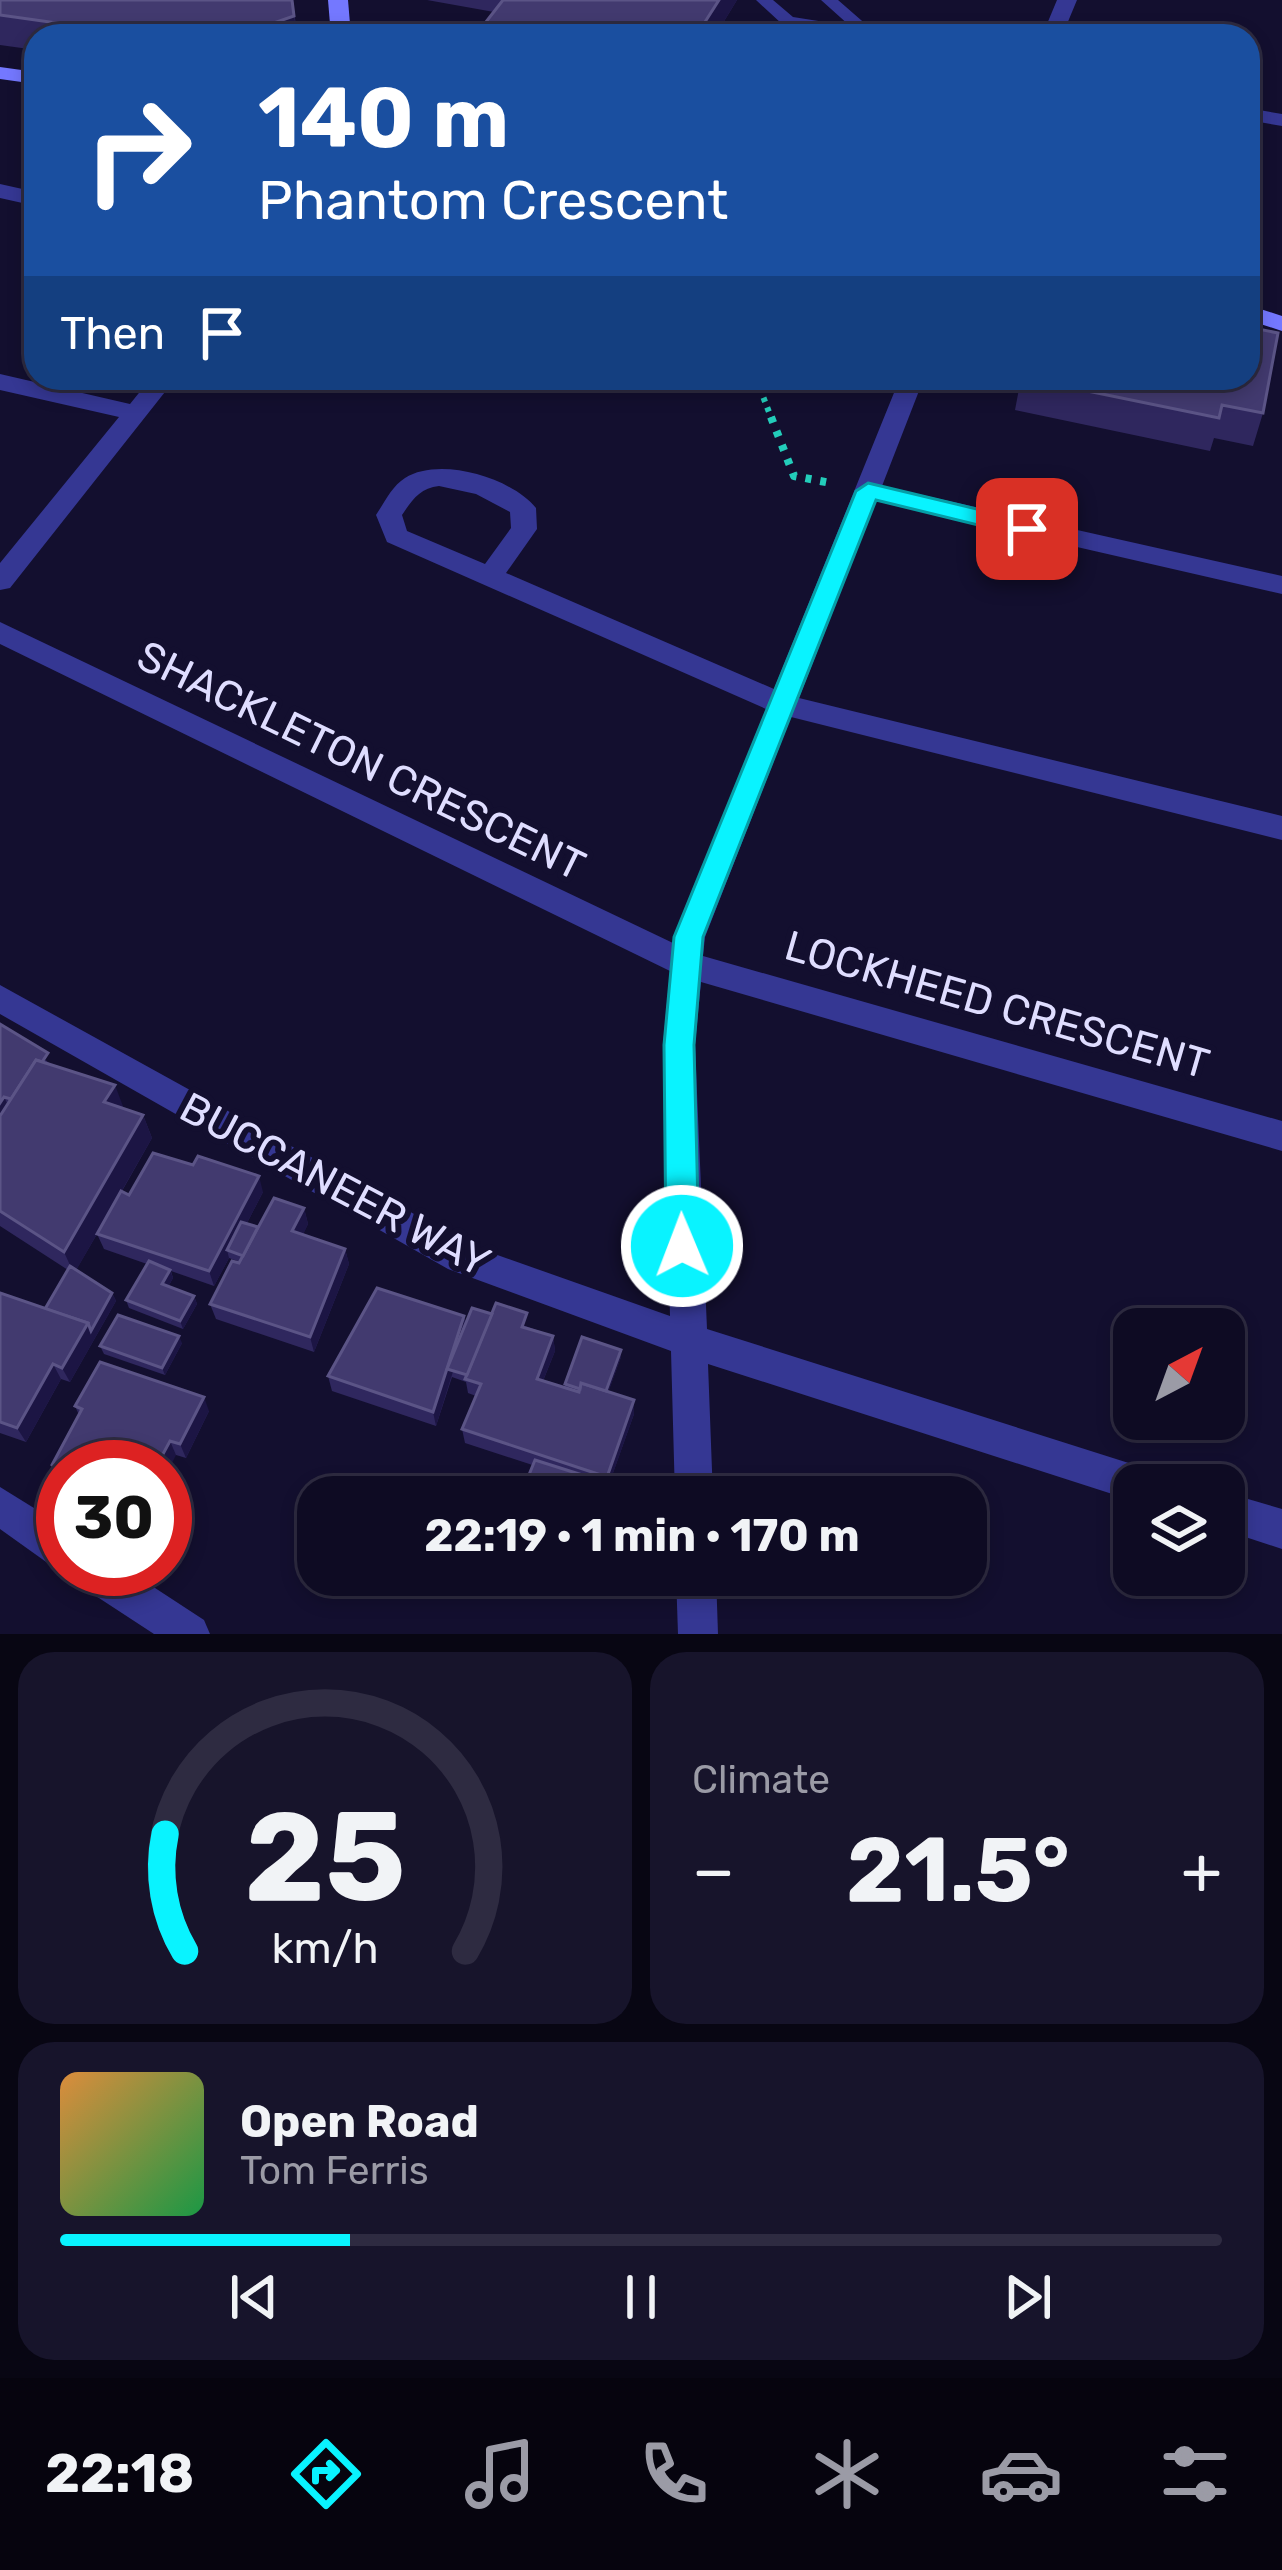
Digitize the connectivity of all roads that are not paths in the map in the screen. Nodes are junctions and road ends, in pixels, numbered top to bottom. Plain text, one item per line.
1 (764, 0) edge
2 (829, 0) edge
3 (797, 24) edge
4 (861, 24) edge
5 (35, 390) edge
6 (154, 390) edge
7 (907, 390) edge
8 (136, 413) junction
9 (868, 491) junction
10 (489, 578) junction
11 (0, 581) edge
12 (1282, 586) edge
13 (0, 632) edge
14 (782, 704) junction
15 (1282, 829) edge
16 (685, 964) junction
17 (0, 998) edge
18 (1282, 1136) edge
19 (685, 1339) junction
20 (1113, 1475) edge
21 (693, 1476) edge
22 (0, 1506) edge
23 (1245, 1518) edge
24 (1282, 1529) edge
25 (36, 1531) edge
26 (132, 1596) edge
27 (697, 1596) edge
28 (190, 1634) edge
29 (698, 1634) edge

1 - 3 lane
2 - 4 lane
5 - 8 street
6 - 8 street
7 - 9 street
8 - 11 street
9 - 12 street
9 - 14 street
10 - 10 street
10 - 14 street
13 - 16 street, SHACKLETON CRESCENT
14 - 15 street
14 - 16 street
16 - 18 street, LOCKHEED CRESCENT
16 - 19 street
17 - 19 street, BUCCANEER WAY
19 - 20 street
19 - 21 street
22 - 25 street
23 - 24 street
26 - 28 street
27 - 29 street

